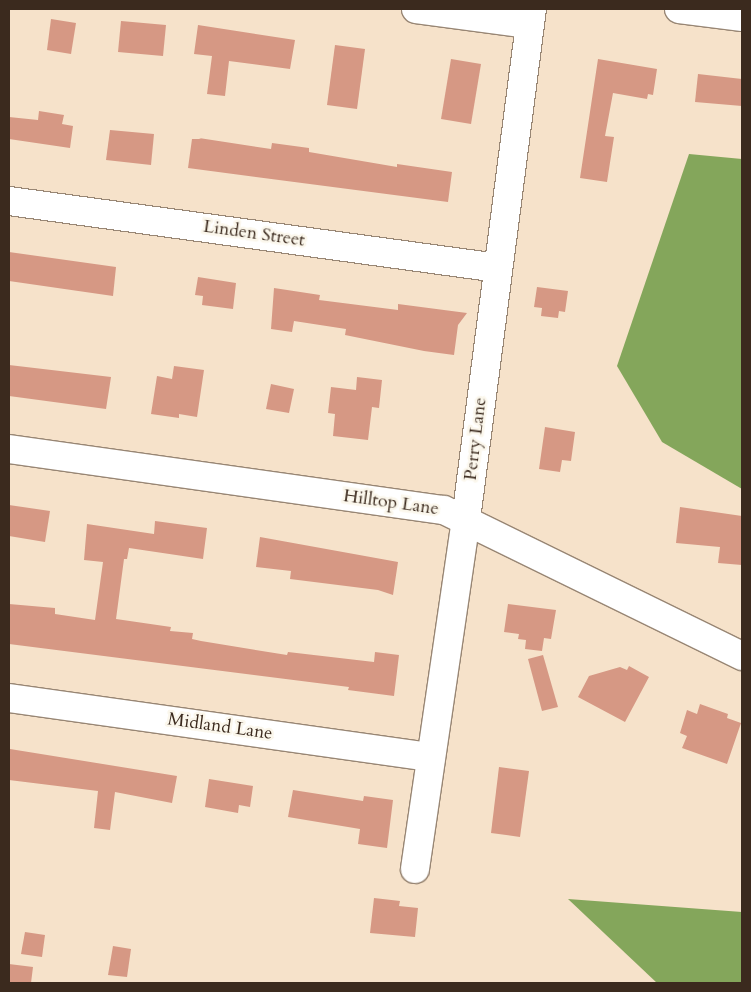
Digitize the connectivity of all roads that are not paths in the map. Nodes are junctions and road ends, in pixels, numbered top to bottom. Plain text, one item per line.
1 (416, 9) edge
2 (679, 9) edge
3 (531, 16) edge
4 (742, 17) edge
5 (9, 201) edge
6 (498, 268) junction
7 (9, 449) edge
8 (466, 519) junction
9 (742, 656) edge
10 (9, 698) edge
11 (431, 757) junction
12 (415, 869) dead end

1 - 3 street
2 - 4 street
3 - 6 street, Perry Lane
5 - 6 street, Linden Street
6 - 8 street, Perry Lane
7 - 8 street, Hilltop Lane
8 - 9 street, Hilltop Lane
8 - 11 street, Perry Lane
10 - 11 street, Midland Lane
11 - 12 street, Perry Lane

